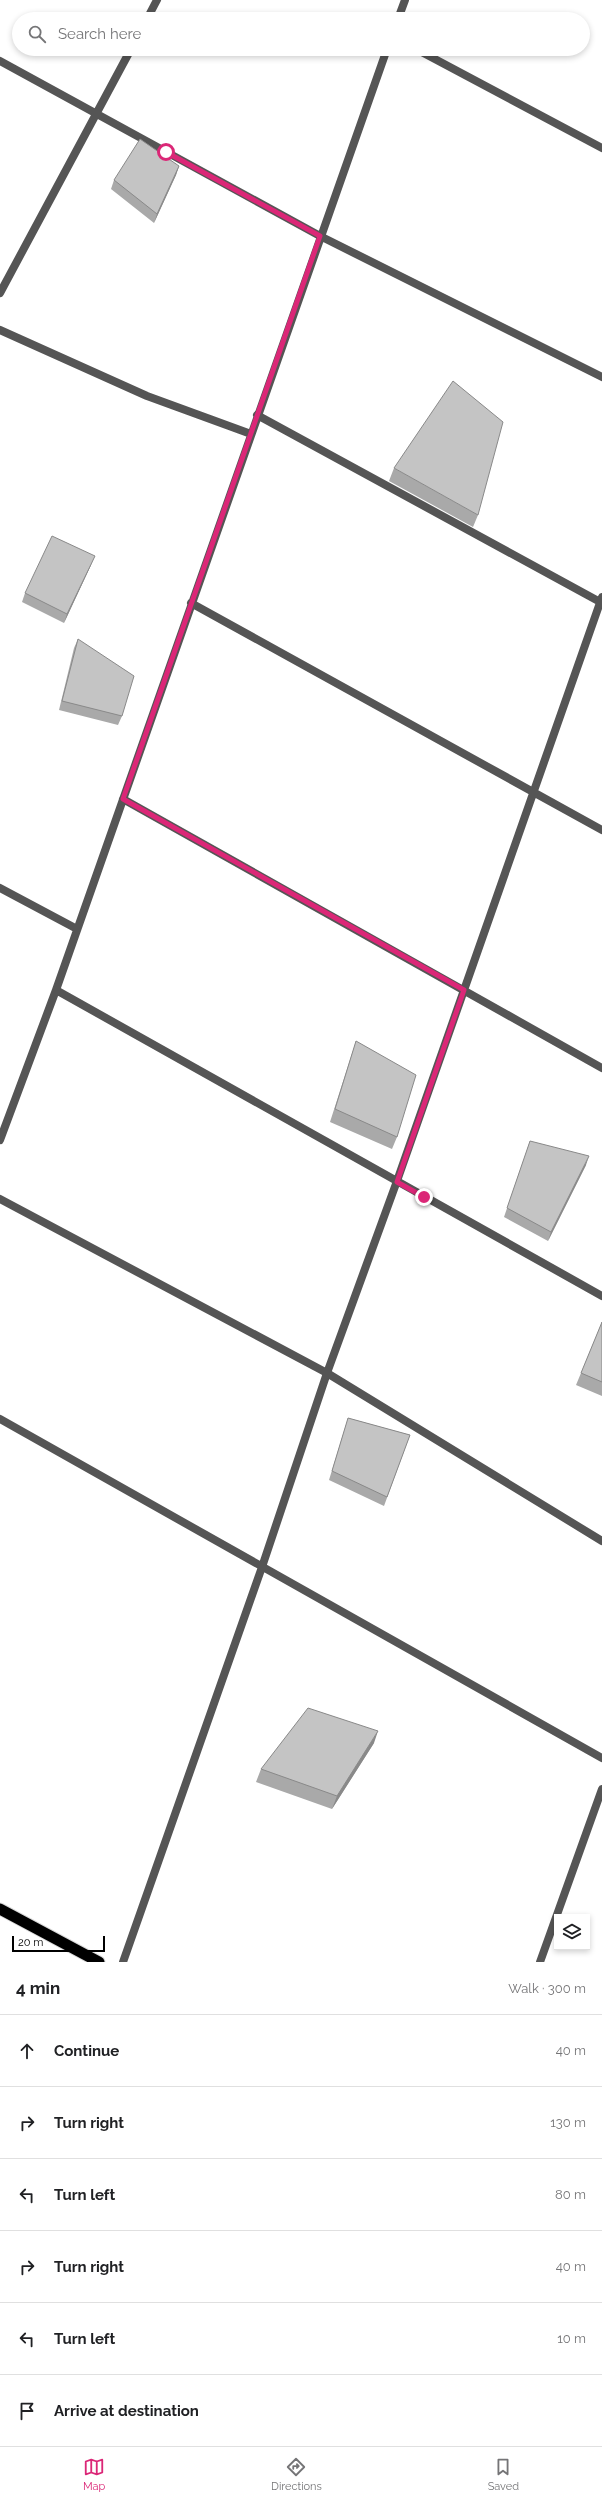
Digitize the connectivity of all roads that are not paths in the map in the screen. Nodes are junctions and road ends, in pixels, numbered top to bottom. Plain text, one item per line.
1 (157, 0) edge
2 (405, 0) edge
3 (151, 12) edge
4 (401, 12) edge
5 (127, 56) edge
6 (384, 56) edge
7 (429, 56) edge
8 (0, 61) edge
9 (96, 113) junction
10 (602, 148) edge
11 (320, 236) junction
12 (0, 293) edge
13 (0, 330) edge
14 (602, 377) edge
15 (257, 415) junction
16 (251, 434) junction
17 (601, 601) edge
18 (191, 603) junction
19 (534, 792) junction
20 (123, 799) junction
21 (602, 830) edge
22 (0, 888) edge
23 (77, 929) junction
24 (56, 990) junction
25 (464, 990) junction
26 (602, 1068) edge
27 (0, 1140) edge
28 (397, 1182) junction
29 (0, 1199) edge
30 (602, 1296) edge
31 (327, 1373) junction
32 (0, 1419) edge
33 (602, 1541) edge
34 (262, 1567) junction
35 (602, 1758) edge
36 (602, 1789) edge
37 (0, 1909) edge
38 (99, 1962) edge
39 (123, 1962) edge
40 (540, 1962) edge

1 - 3 street
2 - 4 street
5 - 9 street
6 - 11 street
7 - 10 street
8 - 9 street
9 - 11 street
9 - 12 street
11 - 14 street
11 - 15 street
13 - 16 street
15 - 16 street
15 - 17 street
16 - 18 street
17 - 19 street
18 - 19 street
18 - 20 street
19 - 21 street
19 - 25 street
20 - 23 street
20 - 25 street
22 - 23 street
23 - 24 street
24 - 27 street
24 - 28 street
25 - 26 street
25 - 28 street
28 - 30 street
28 - 31 street
29 - 31 street
31 - 33 street
31 - 34 street
32 - 34 street
34 - 35 street
34 - 39 street
36 - 40 street
37 - 38 highway

